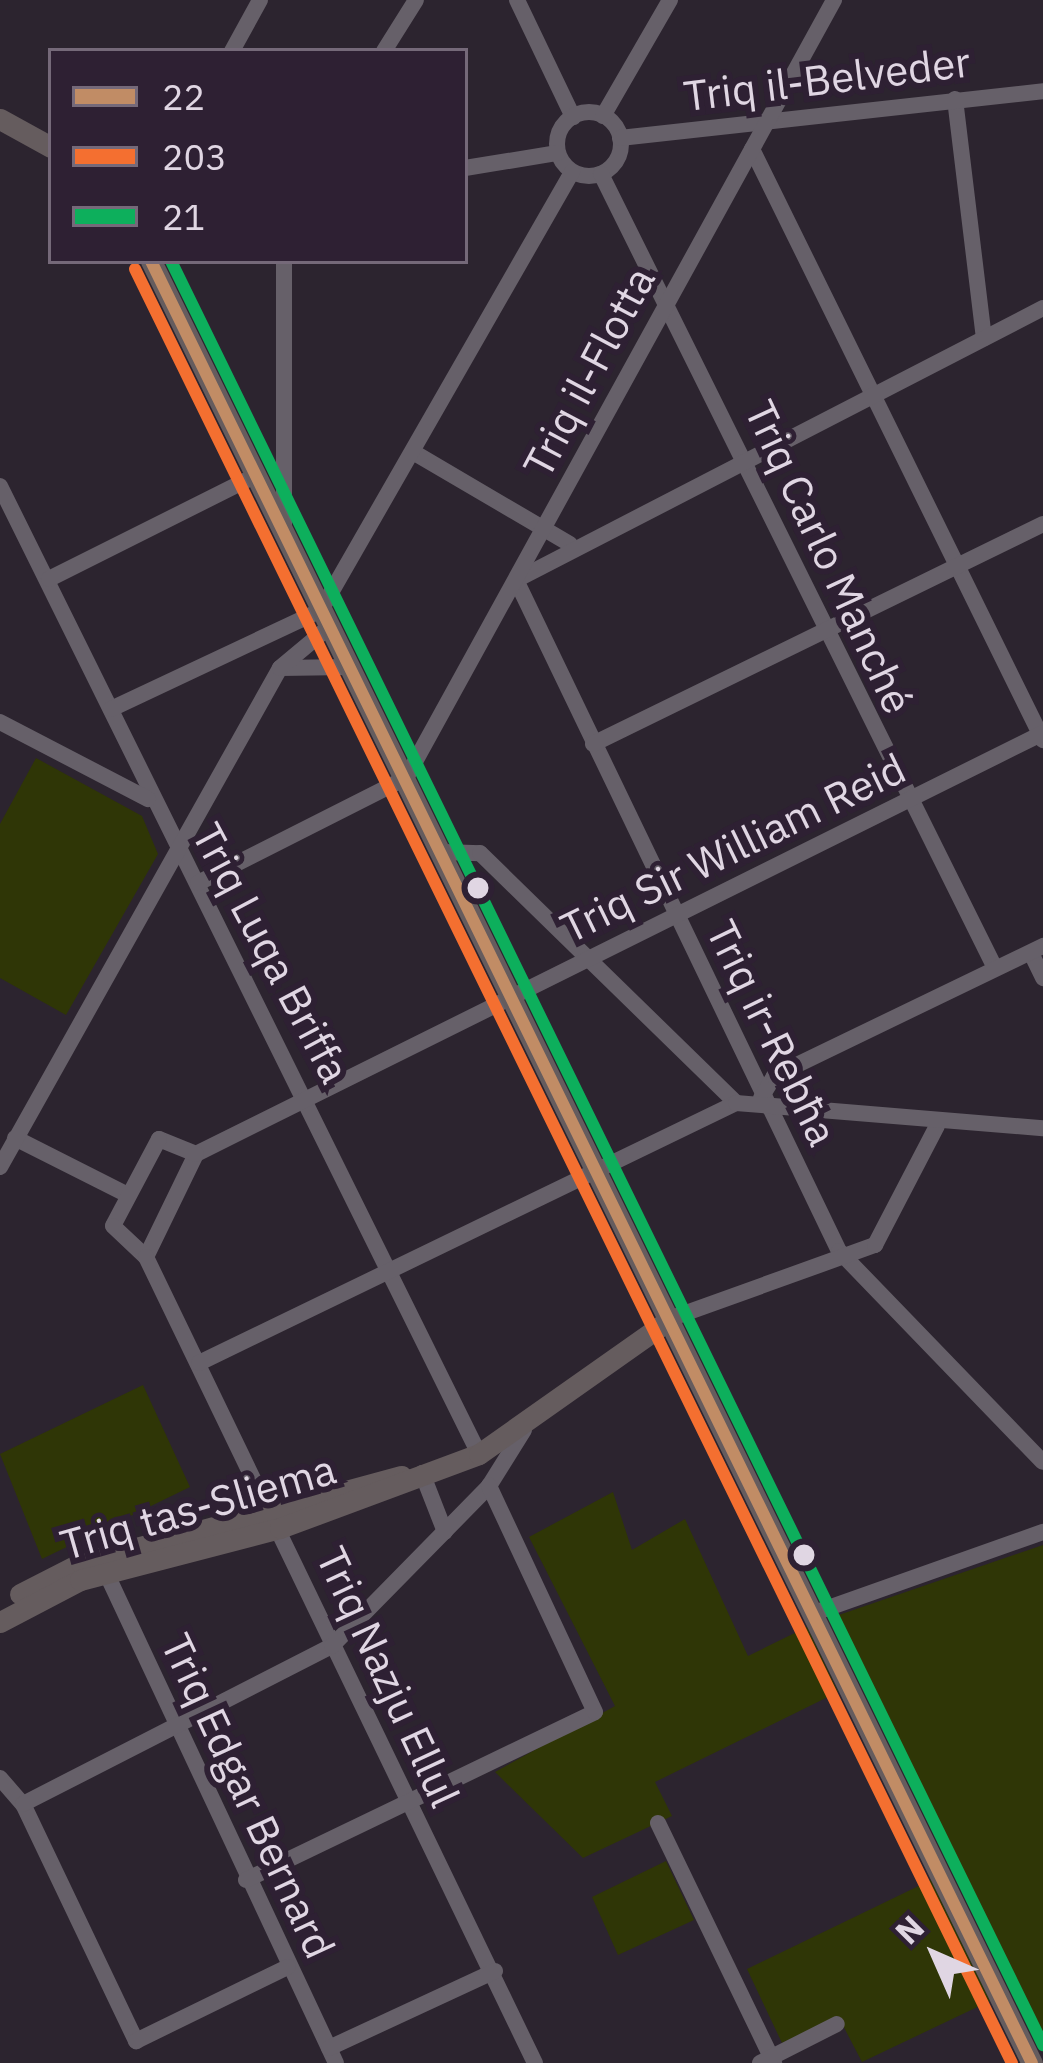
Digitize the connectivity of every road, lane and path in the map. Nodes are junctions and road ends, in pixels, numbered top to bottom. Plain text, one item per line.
1 (260, 0) edge
2 (416, 0) edge
3 (517, 0) edge
4 (670, 0) edge
5 (834, 0) edge
6 (234, 48) edge
7 (386, 48) edge
8 (1043, 91) edge
9 (956, 99) junction
10 (604, 116) junction
11 (573, 117) junction
12 (0, 120) edge
13 (766, 124) junction
14 (620, 138) junction
15 (48, 145) edge
16 (752, 149) junction
17 (558, 153) junction
18 (468, 168) edge
19 (572, 172) junction
20 (601, 174) junction
21 (152, 264) edge
22 (284, 264) edge
23 (666, 303) junction
24 (1043, 308) edge
25 (984, 338) junction
26 (875, 390) junction
27 (412, 452) junction
28 (745, 457) junction
29 (256, 475) junction
30 (0, 486) edge
31 (1043, 524) edge
32 (549, 526) junction
33 (284, 532) junction
34 (570, 544) junction
35 (960, 567) junction
36 (49, 578) junction
37 (516, 580) junction
38 (318, 619) junction
39 (825, 634) junction
40 (349, 667) junction
41 (280, 668) junction
42 (111, 710) junction
43 (0, 722) edge
44 (1042, 733) edge
45 (593, 744) junction
46 (1043, 744) edge
47 (406, 778) junction
48 (148, 800) junction
49 (906, 804) junction
50 (177, 851) junction
51 (444, 851) junction
52 (198, 883) junction
53 (675, 916) junction
54 (1037, 949) edge
55 (588, 958) junction
56 (994, 968) junction
57 (1043, 978) edge
58 (513, 996) junction
59 (760, 1097) junction
60 (309, 1099) junction
61 (736, 1102) junction
62 (938, 1126) junction
63 (1043, 1128) edge
64 (15, 1138) junction
65 (196, 1154) junction
66 (0, 1167) edge
67 (599, 1169) junction
68 (126, 1194) junction
69 (839, 1251) junction
70 (146, 1257) junction
71 (390, 1267) junction
72 (672, 1318) junction
73 (199, 1363) junction
74 (524, 1430) junction
75 (479, 1454) junction
76 (1043, 1462) edge
77 (422, 1473) junction
78 (489, 1486) junction
79 (275, 1518) junction
80 (445, 1532) junction
81 (1043, 1532) edge
82 (103, 1567) junction
83 (0, 1608) edge
84 (814, 1613) junction
85 (0, 1622) edge
86 (332, 1646) junction
87 (177, 1726) junction
88 (0, 1778) edge
89 (405, 1802) junction
90 (23, 1804) junction
91 (658, 1823) dead end
92 (246, 1880) junction
93 (288, 1967) junction
94 (495, 1971) junction
95 (837, 2024) dead end
96 (333, 2056) edge
97 (768, 2061) edge
98 (535, 2063) edge
99 (1032, 2063) edge

1 - 6 street
2 - 7 street
3 - 11 street
4 - 10 street
5 - 13 street, Triq il-Flotta
8 - 9 street, Triq il-Belveder
9 - 13 street, Triq il-Belveder
9 - 25 street
10 - 11 street
10 - 14 street
11 - 17 street
12 - 15 main road
13 - 14 street, Triq il-Belveder
13 - 16 street, Triq il-Flotta
14 - 20 street
16 - 23 street, Triq il-Flotta
16 - 26 street
17 - 18 street
17 - 19 street
19 - 20 street
19 - 27 street
20 - 23 street, Triq Carlo Manché
21 - 29 main road
22 - 33 street
23 - 28 street, Triq Carlo Manché
23 - 32 street, Triq il-Flotta
24 - 25 street
25 - 26 street
26 - 28 street
26 - 35 street
27 - 32 street
27 - 38 street
28 - 34 street
28 - 39 street, Triq Carlo Manché
29 - 33 main road
29 - 36 street
30 - 36 street, Triq Luqa Briffa
31 - 35 street
32 - 34 street
32 - 37 street, Triq il-Flotta
33 - 38 main road
34 - 37 street
35 - 39 street
35 - 44 street
36 - 42 street, Triq Luqa Briffa
37 - 45 street, Triq ir-Rebħa
37 - 47 street, Triq il-Flotta
38 - 40 main road
38 - 41 street
38 - 41 street
38 - 42 street
39 - 45 street
39 - 49 street, Triq Carlo Manché
40 - 41 street
40 - 47 main road
41 - 50 street
42 - 48 street, Triq Luqa Briffa
43 - 48 street
44 - 46 street
44 - 49 street, Triq Sir William Reid
45 - 53 street, Triq ir-Rebħa
47 - 51 main road
47 - 52 street
48 - 50 street, Triq Luqa Briffa
49 - 53 street, Triq Sir William Reid
49 - 56 street, Triq Carlo Manché
50 - 52 street, Triq Luqa Briffa
50 - 64 street
51 - 55 street
51 - 58 main road
52 - 60 street, Triq Luqa Briffa
53 - 55 street, Triq Sir William Reid
53 - 59 street, Triq ir-Rebħa
54 - 56 street
54 - 57 street
55 - 58 street, Triq Sir William Reid
55 - 61 street
56 - 59 street
58 - 60 street, Triq Sir William Reid
58 - 67 main road
59 - 61 street
59 - 62 street
59 - 69 street, Triq ir-Rebħa
60 - 65 street, Triq Sir William Reid
60 - 71 street, Triq Luqa Briffa
61 - 67 street
62 - 63 street
62 - 69 street, Triq tas-Sliema
64 - 66 street
64 - 68 street
65 - 68 street
65 - 70 street
67 - 71 street
67 - 72 main road
68 - 70 street, Triq Nazju Ellul
69 - 72 street, Triq tas-Sliema
69 - 76 street, Triq ir-Rebħa
70 - 73 street, Triq Nazju Ellul
71 - 73 street
71 - 75 street, Triq Luqa Briffa
72 - 74 main road, Triq tas-Sliema
72 - 84 main road
73 - 79 street, Triq Nazju Ellul
74 - 75 main road, Triq tas-Sliema
74 - 78 street
75 - 77 main road, Triq tas-Sliema
77 - 79 main road, Triq tas-Sliema
77 - 80 street
78 - 80 street
78 - 89 street
79 - 82 main road, Triq tas-Sliema
79 - 86 street, Triq Nazju Ellul
80 - 86 street
81 - 84 street
82 - 83 main road, Triq tas-Sliema
82 - 85 main road, Triq tas-Sliema
82 - 87 street, Triq Edgar Bernard
84 - 99 main road
86 - 87 street
86 - 89 street, Triq Nazju Ellul
87 - 90 street
87 - 92 street, Triq Edgar Bernard
88 - 90 street
89 - 92 street
89 - 94 street, Triq Nazju Ellul
90 - 93 street
91 - 97 street
92 - 93 street, Triq Edgar Bernard
93 - 96 street, Triq Edgar Bernard
94 - 96 street
94 - 98 street, Triq Nazju Ellul
95 - 97 street

